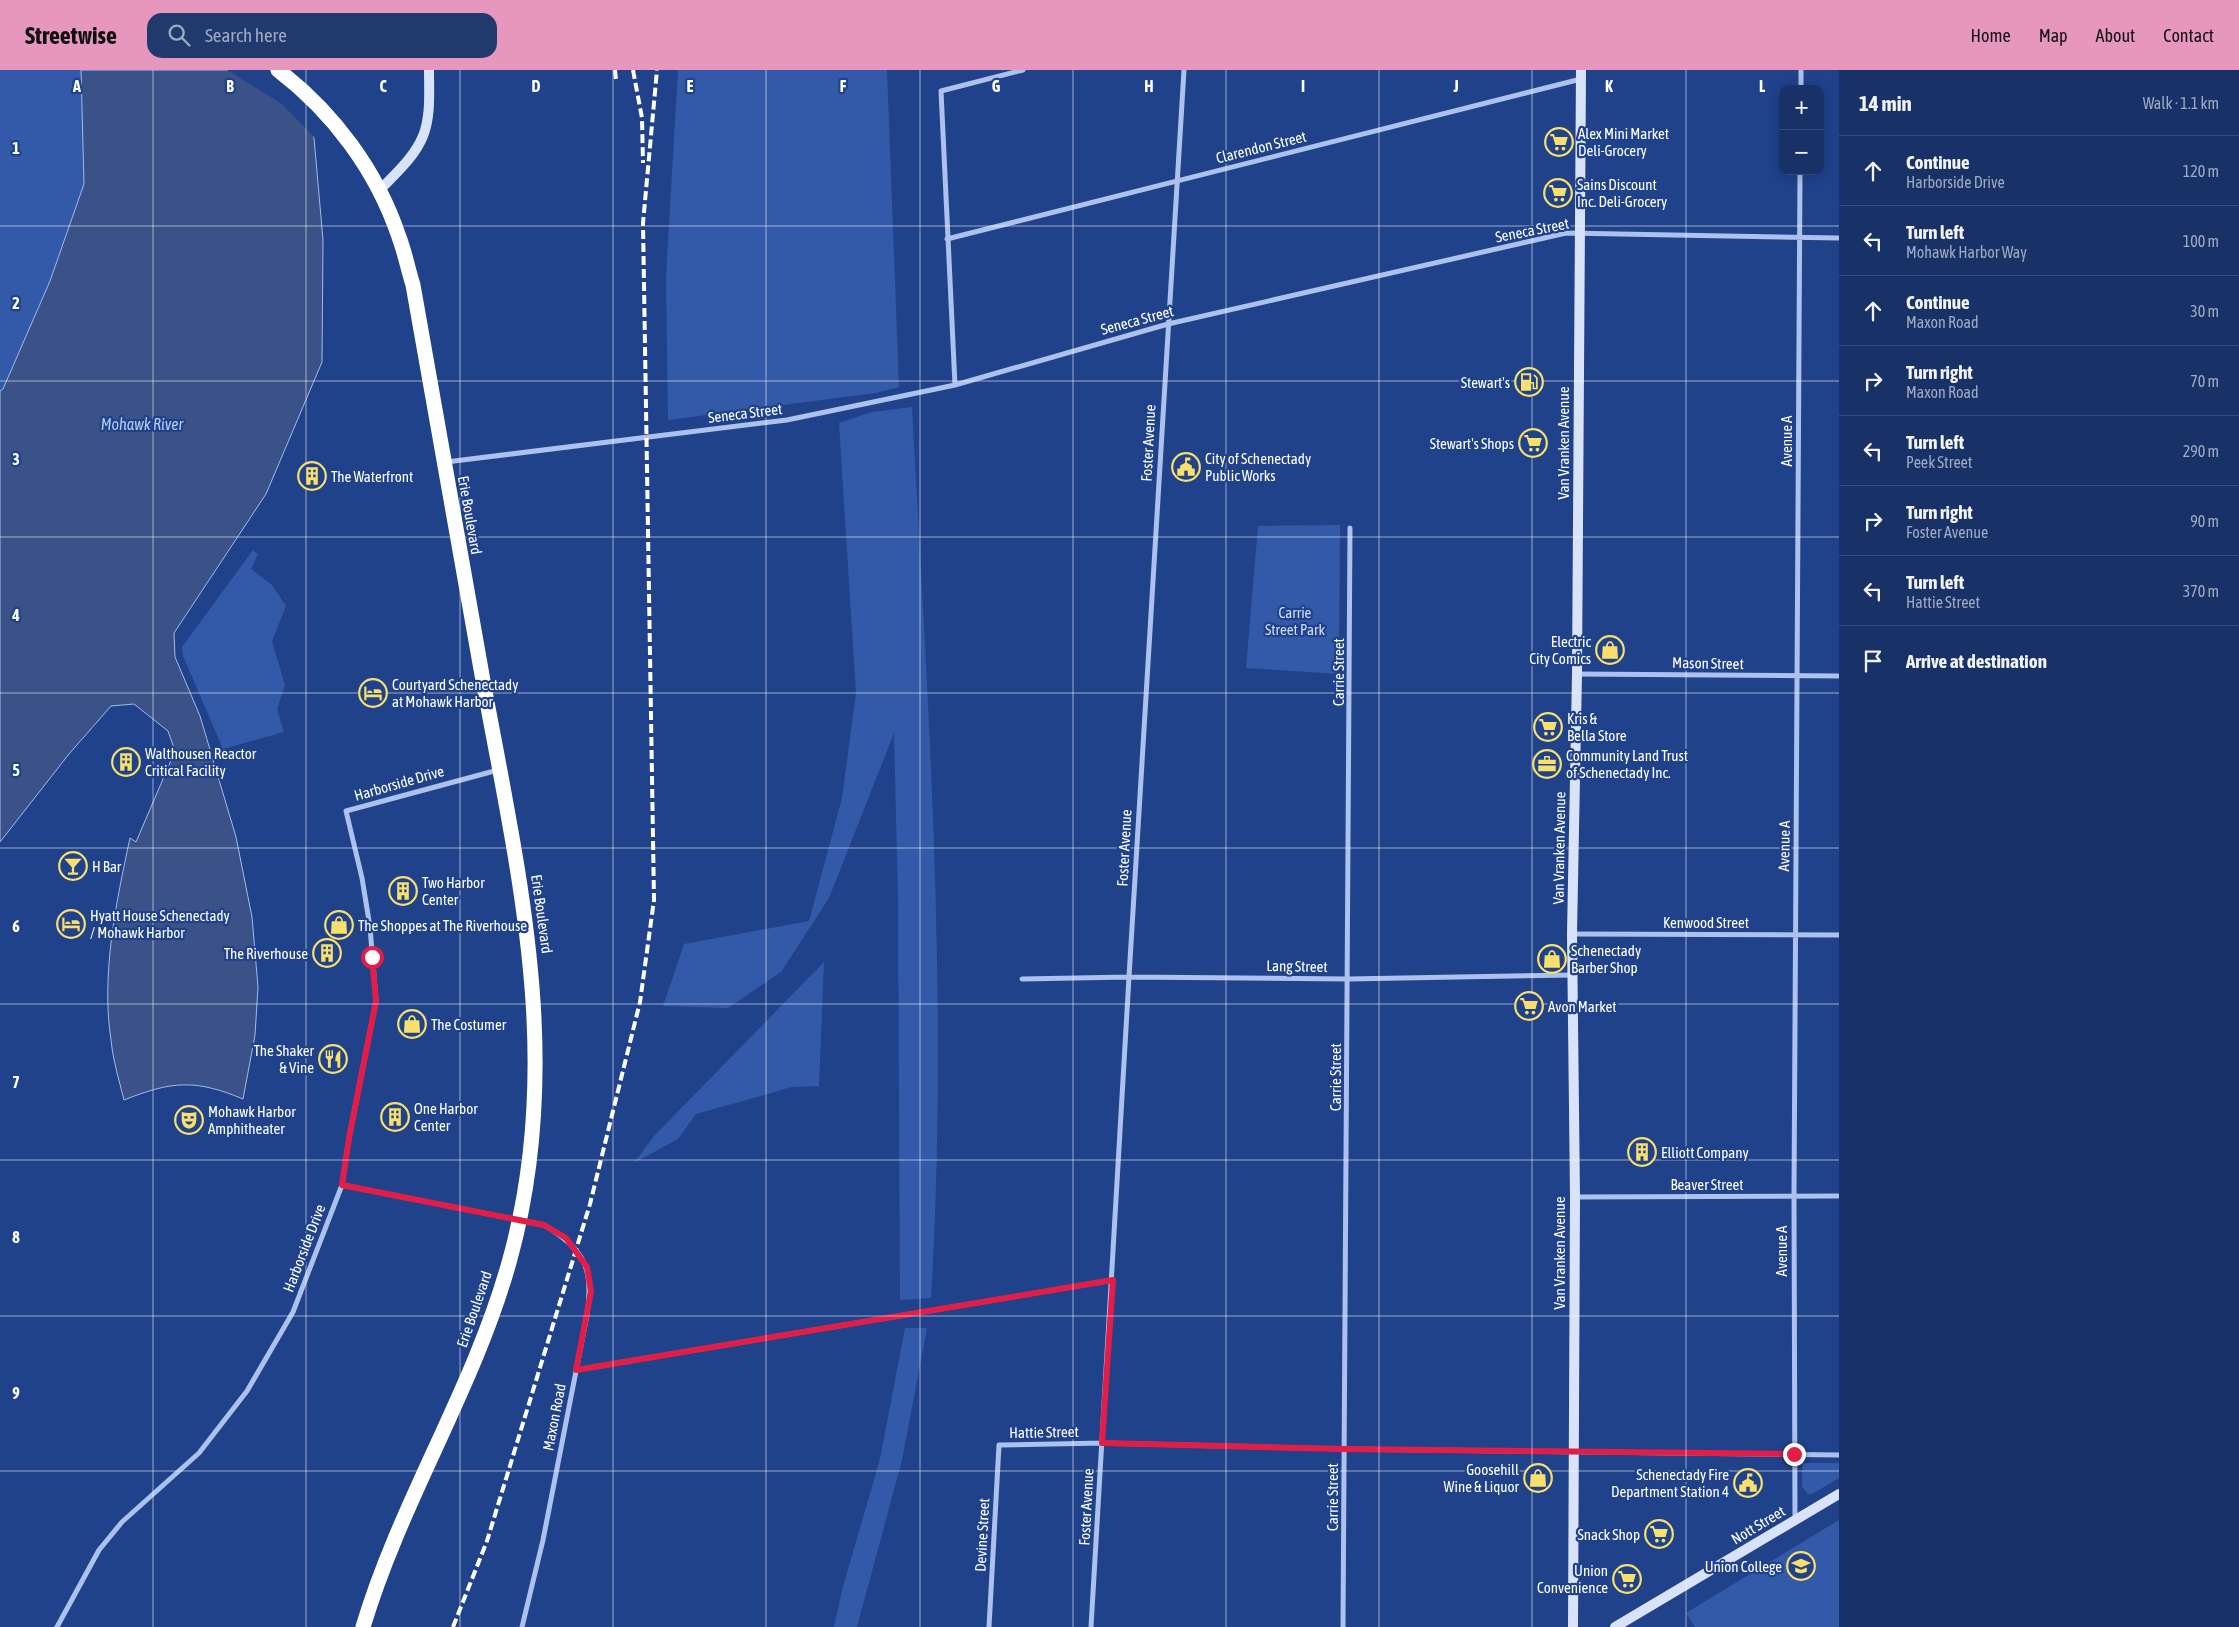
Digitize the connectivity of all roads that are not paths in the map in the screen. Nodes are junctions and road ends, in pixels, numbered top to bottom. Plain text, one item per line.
1 (278, 70) edge
2 (429, 70) edge
3 (1023, 70) edge
4 (1184, 70) edge
5 (1801, 70) edge
6 (1581, 74) edge
7 (1801, 85) edge
8 (1800, 175) edge
9 (1178, 181) junction
10 (379, 191) junction
11 (1579, 233) junction
12 (1799, 237) junction
13 (1839, 238) edge
14 (947, 239) junction
15 (1168, 324) junction
16 (956, 385) junction
17 (443, 462) junction
18 (1350, 528) dead end
19 (1577, 674) junction
20 (1798, 676) junction
21 (1839, 676) edge
22 (499, 769) junction
23 (1572, 934) junction
24 (1795, 934) junction
25 (1839, 934) edge
26 (1572, 975) junction
27 (1128, 977) junction
28 (1022, 979) dead end
29 (1348, 979) junction
30 (342, 1185) junction
31 (1794, 1196) junction
32 (1839, 1196) edge
33 (1575, 1197) junction
34 (519, 1219) junction
35 (1113, 1280) junction
36 (576, 1370) junction
37 (1102, 1443) junction
38 (999, 1445) joint
39 (1345, 1449) junction
40 (1574, 1451) junction
41 (1794, 1454) junction
42 (1839, 1455) edge
43 (1839, 1494) edge
44 (1795, 1520) junction
45 (57, 1627) edge
46 (363, 1627) edge
47 (522, 1627) edge
48 (989, 1627) edge
49 (1091, 1627) edge
50 (1343, 1627) edge
51 (1573, 1627) edge
52 (1615, 1627) edge

1 - 10 highway, Erie Boulevard
2 - 10 street
3 - 14 street
4 - 9 street, Foster Avenue
5 - 7 street
6 - 9 street, Clarendon Street
6 - 11 street, Van Vranken Avenue
8 - 12 street, Avenue A
9 - 14 street, Clarendon Street
9 - 15 street, Foster Avenue
10 - 17 highway, Erie Boulevard
11 - 12 street, Seneca Street
11 - 15 street, Seneca Street
11 - 19 street, Van Vranken Avenue
12 - 13 street, Seneca Street
12 - 20 street, Avenue A
14 - 16 street
15 - 16 street, Seneca Street
15 - 27 street, Foster Avenue
16 - 17 street, Seneca Street
17 - 22 highway, Erie Boulevard
18 - 29 street, Carrie Street
19 - 20 street, Mason Street
19 - 23 street, Van Vranken Avenue
20 - 21 street, Mason Street
20 - 24 street, Avenue A
22 - 30 street, Harborside Drive
22 - 34 highway, Erie Boulevard
23 - 24 street, Kenwood Street
23 - 26 street, Van Vranken Avenue
24 - 25 street, Kenwood Street
24 - 31 street, Avenue A
26 - 29 street, Lang Street
26 - 33 street, Van Vranken Avenue
27 - 28 street, Lang Street
27 - 29 street, Lang Street
27 - 35 street, Foster Avenue
29 - 39 street, Carrie Street
30 - 34 street, Maxon Road
30 - 45 street, Harborside Drive
31 - 32 street, Beaver Street
31 - 33 street, Beaver Street
31 - 41 street, Avenue A
33 - 40 street, Van Vranken Avenue
34 - 36 street, Maxon Road
34 - 46 highway, Erie Boulevard
35 - 36 street
35 - 37 street, Foster Avenue
36 - 47 street, Maxon Road
37 - 38 street, Hattie Street
37 - 39 street, Hattie Street
37 - 49 street, Foster Avenue
38 - 48 street, Devine Street
39 - 40 street, Hattie Street
39 - 50 street, Carrie Street
40 - 41 street, Hattie Street
40 - 51 street, Van Vranken Avenue
41 - 42 street, Hattie Street
41 - 44 street, Avenue A
43 - 44 street, Nott Street
44 - 52 street, Nott Street

